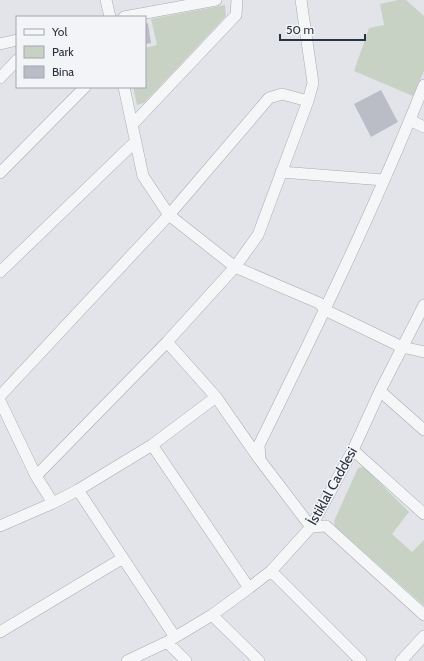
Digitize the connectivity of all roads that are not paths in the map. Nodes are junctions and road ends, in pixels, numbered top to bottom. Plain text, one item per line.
1 (106, 0) edge
2 (216, 0) edge
3 (237, 0) edge
4 (302, 0) edge
5 (110, 16) edge
6 (129, 16) edge
7 (16, 40) edge
8 (0, 44) edge
9 (16, 61) edge
10 (0, 78) edge
11 (424, 85) edge
12 (84, 88) edge
13 (124, 88) edge
14 (308, 101) junction
15 (410, 120) junction
16 (132, 125) junction
17 (424, 127) edge
18 (136, 141) junction
19 (281, 172) junction
20 (0, 173) edge
21 (384, 180) junction
22 (169, 215) junction
23 (235, 267) junction
24 (0, 272) edge
25 (424, 305) edge
26 (325, 310) junction
27 (167, 342) junction
28 (402, 347) junction
29 (424, 352) edge
30 (380, 391) junction
31 (0, 396) edge
32 (216, 397) junction
33 (0, 402) edge
34 (424, 430) edge
35 (152, 445) junction
36 (353, 450) junction
37 (260, 460) junction
38 (36, 476) junction
39 (78, 490) junction
40 (53, 503) junction
41 (424, 514) edge
42 (0, 526) edge
43 (311, 527) junction
44 (123, 558) junction
45 (271, 571) junction
46 (249, 588) junction
47 (212, 615) junction
48 (424, 615) edge
49 (0, 632) edge
50 (424, 636) edge
51 (171, 639) junction
52 (127, 661) edge
53 (186, 661) edge
54 (259, 661) edge
55 (361, 661) edge
56 (401, 661) edge

1 - 5 street
2 - 6 street
3 - 16 street
4 - 14 street
7 - 8 street
9 - 10 street
11 - 15 street
12 - 20 street
13 - 16 street
14 - 19 street
14 - 22 street
15 - 17 street
15 - 21 street
16 - 18 street
18 - 22 street
18 - 24 street
19 - 21 street
19 - 23 street
21 - 26 street
22 - 23 street
22 - 31 street
23 - 26 street
23 - 27 street
25 - 28 street, İstiklal Caddesi
26 - 28 street
26 - 37 street
27 - 32 street
27 - 38 street
28 - 29 street
28 - 30 street, İstiklal Caddesi
30 - 34 street
30 - 36 street, İstiklal Caddesi
32 - 35 street
32 - 37 street
33 - 38 street
35 - 39 street
35 - 46 street
36 - 41 street
36 - 43 street, İstiklal Caddesi
37 - 43 street
38 - 40 street
39 - 40 street
39 - 44 street
40 - 42 street
43 - 45 street, İstiklal Caddesi
43 - 48 street
44 - 49 street
44 - 51 street
45 - 46 street, İstiklal Caddesi
45 - 55 street
46 - 47 street, İstiklal Caddesi
47 - 51 street, İstiklal Caddesi
47 - 54 street
50 - 56 street
51 - 52 street, İstiklal Caddesi
51 - 53 street

